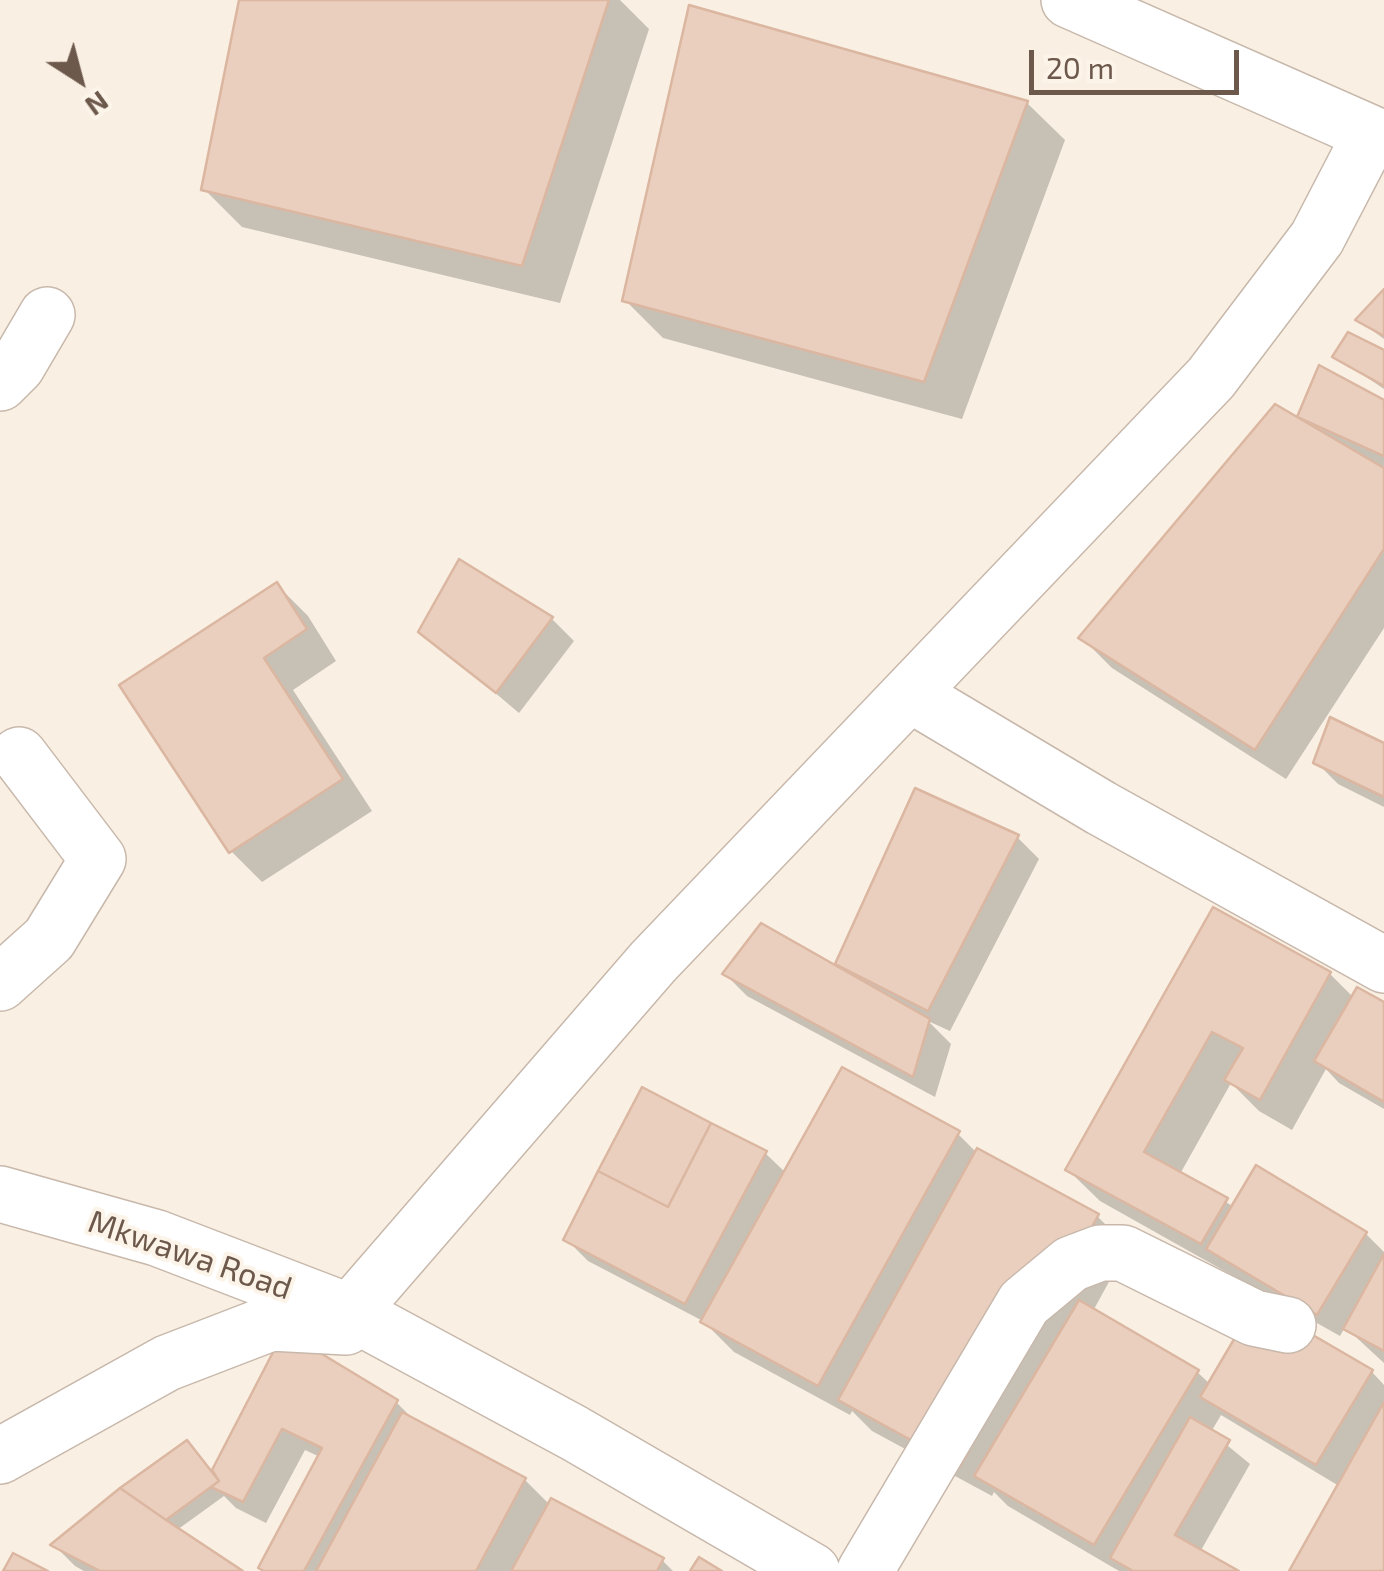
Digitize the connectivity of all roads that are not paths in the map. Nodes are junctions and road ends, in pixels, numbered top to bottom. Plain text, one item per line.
1 (1069, 0) edge
2 (1378, 136) edge
3 (48, 315) dead end
4 (0, 383) edge
5 (910, 694) junction
6 (19, 754) dead end
7 (1384, 965) edge
8 (0, 982) edge
9 (0, 1194) edge
10 (363, 1320) junction
11 (1288, 1325) dead end
12 (0, 1456) edge
13 (812, 1571) edge
14 (865, 1571) edge

1 - 2 street
2 - 5 street
3 - 4 street
5 - 7 street
5 - 10 street
6 - 8 street
9 - 10 street, Mkwawa Road
10 - 12 street
10 - 13 street, Mkwawa Road
11 - 14 street

